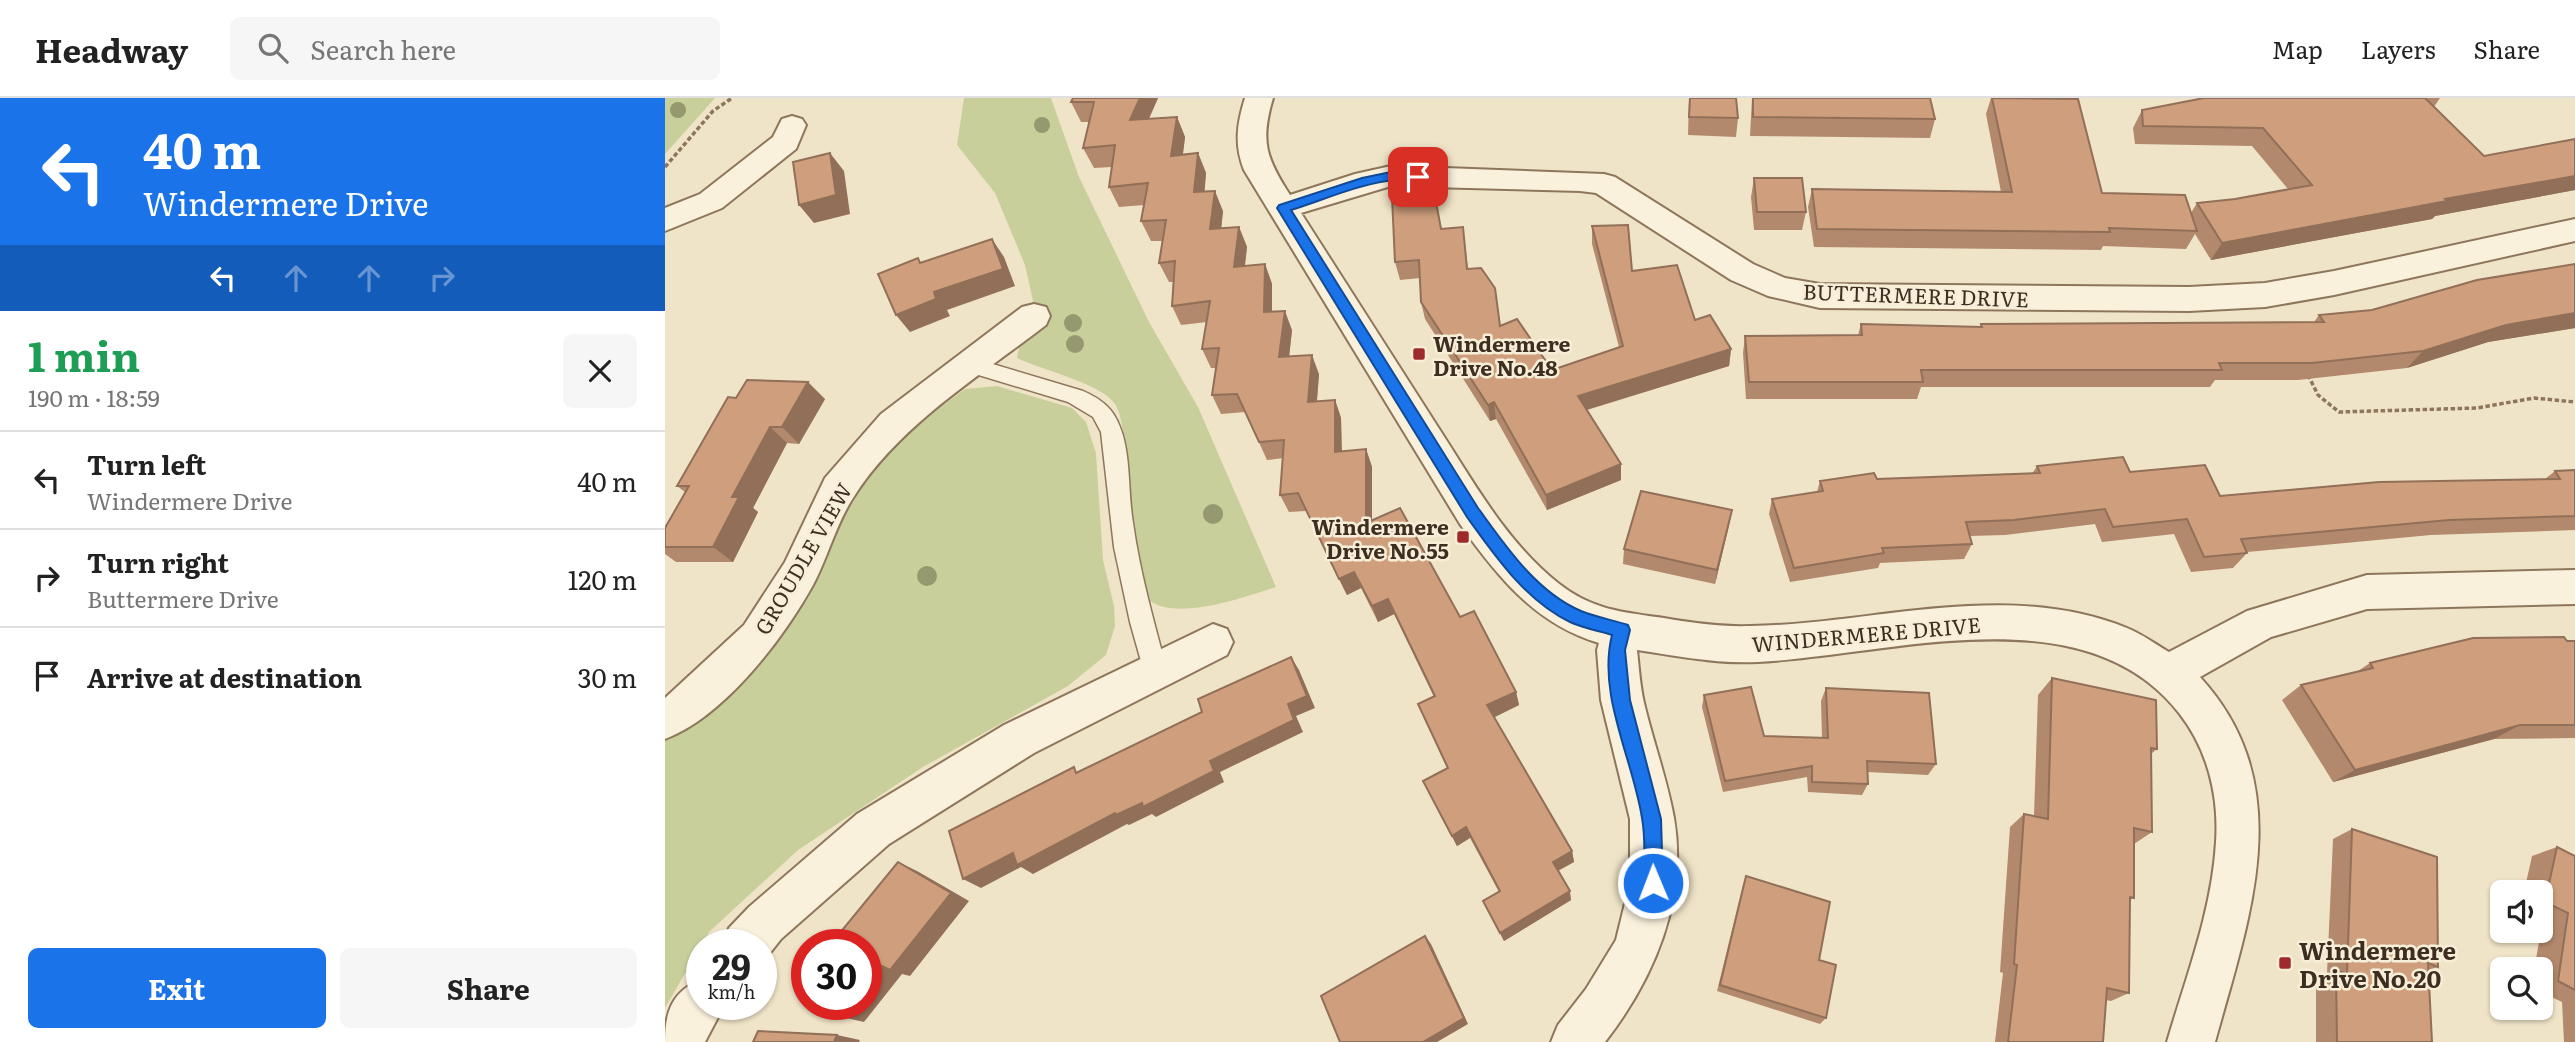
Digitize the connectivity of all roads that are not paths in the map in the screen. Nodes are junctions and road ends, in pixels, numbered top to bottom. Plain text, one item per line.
1 (1259, 98) edge
2 (792, 125) dead end
3 (1284, 208) junction
4 (665, 220) edge
5 (2575, 230) edge
6 (1034, 316) dead end
7 (969, 365) junction
8 (2575, 587) edge
9 (1622, 630) junction
10 (1213, 642) dead end
11 (1154, 671) junction
12 (2172, 674) junction
13 (665, 720) edge
14 (760, 929) edge
15 (691, 1020) edge
16 (676, 1042) edge
17 (1575, 1042) edge
18 (2192, 1042) edge

1 - 3 street, WINDERMERE DRIVE
2 - 4 street
3 - 5 street, BUTTERMERE DRIVE
3 - 9 street, WINDERMERE DRIVE
6 - 7 street, GROUDLE VIEW
7 - 11 lane
7 - 13 street, GROUDLE VIEW
8 - 12 street
9 - 12 street, WINDERMERE DRIVE
9 - 17 street
10 - 11 street
11 - 14 street
12 - 18 street, WINDERMERE DRIVE
15 - 16 street

